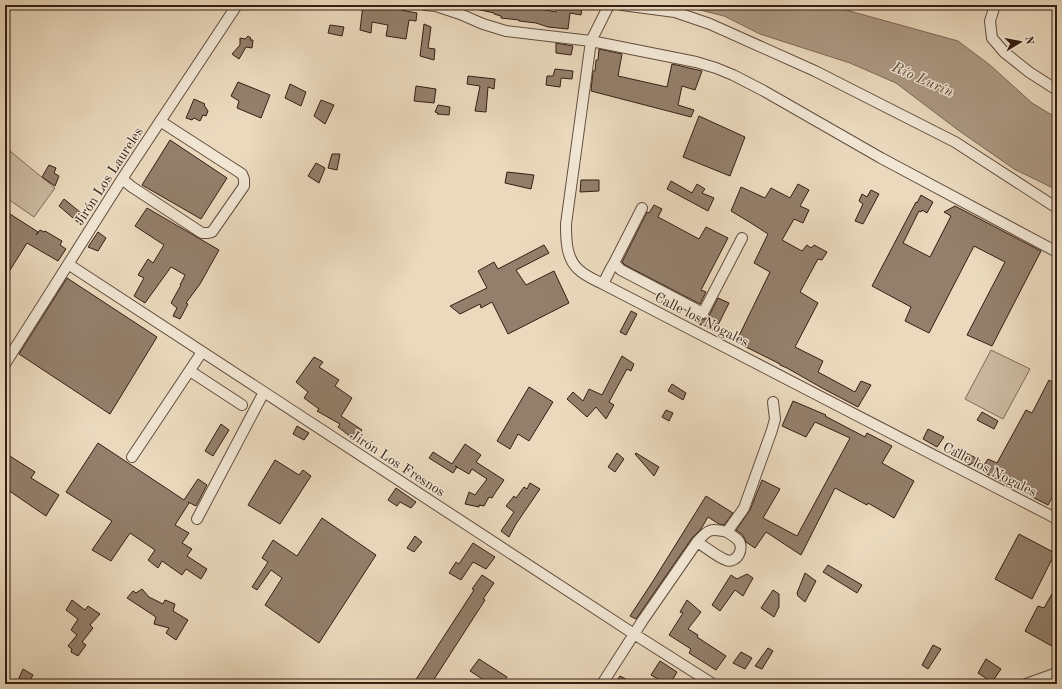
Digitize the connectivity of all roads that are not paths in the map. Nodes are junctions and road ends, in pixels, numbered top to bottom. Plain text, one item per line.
1 (237, 5) edge
2 (425, 5) edge
3 (609, 5) edge
4 (622, 5) edge
5 (995, 5) edge
6 (436, 6) edge
7 (591, 41) junction
8 (1057, 90) edge
9 (160, 121) junction
10 (122, 179) junction
11 (642, 208) dead end
12 (1057, 208) edge
13 (742, 238) dead end
14 (1057, 252) edge
15 (614, 263) junction
16 (68, 264) junction
17 (603, 284) junction
18 (202, 352) junction
19 (5, 364) edge
20 (190, 371) junction
21 (264, 392) junction
22 (773, 402) dead end
23 (242, 404) dead end
24 (132, 457) dead end
25 (198, 519) dead end
26 (1057, 519) edge
27 (727, 532) junction
28 (697, 542) junction
29 (634, 634) junction
30 (1057, 673) edge
31 (602, 684) edge
32 (713, 684) edge
33 (1026, 684) edge

1 - 9 street, Jirón Los Laureles
2 - 6 street
3 - 7 street, Calle los Nogales
4 - 12 street
5 - 8 street
6 - 7 street
7 - 14 street
7 - 17 street, Calle los Nogales
9 - 10 street, Jirón Los Laureles
9 - 10 street
10 - 16 street, Jirón Los Laureles
11 - 15 street
13 - 15 street
15 - 17 street
16 - 18 street, Jirón Los Fresnos
16 - 19 street, Jirón Los Laureles
17 - 26 street, Calle los Nogales
18 - 20 street
18 - 21 street, Jirón Los Fresnos
20 - 23 street
20 - 24 street
21 - 25 street
21 - 29 street, Jirón Los Fresnos
22 - 27 street
27 - 28 street
27 - 28 street
28 - 29 street
29 - 31 street
29 - 32 street, Jirón Los Fresnos
30 - 33 street

